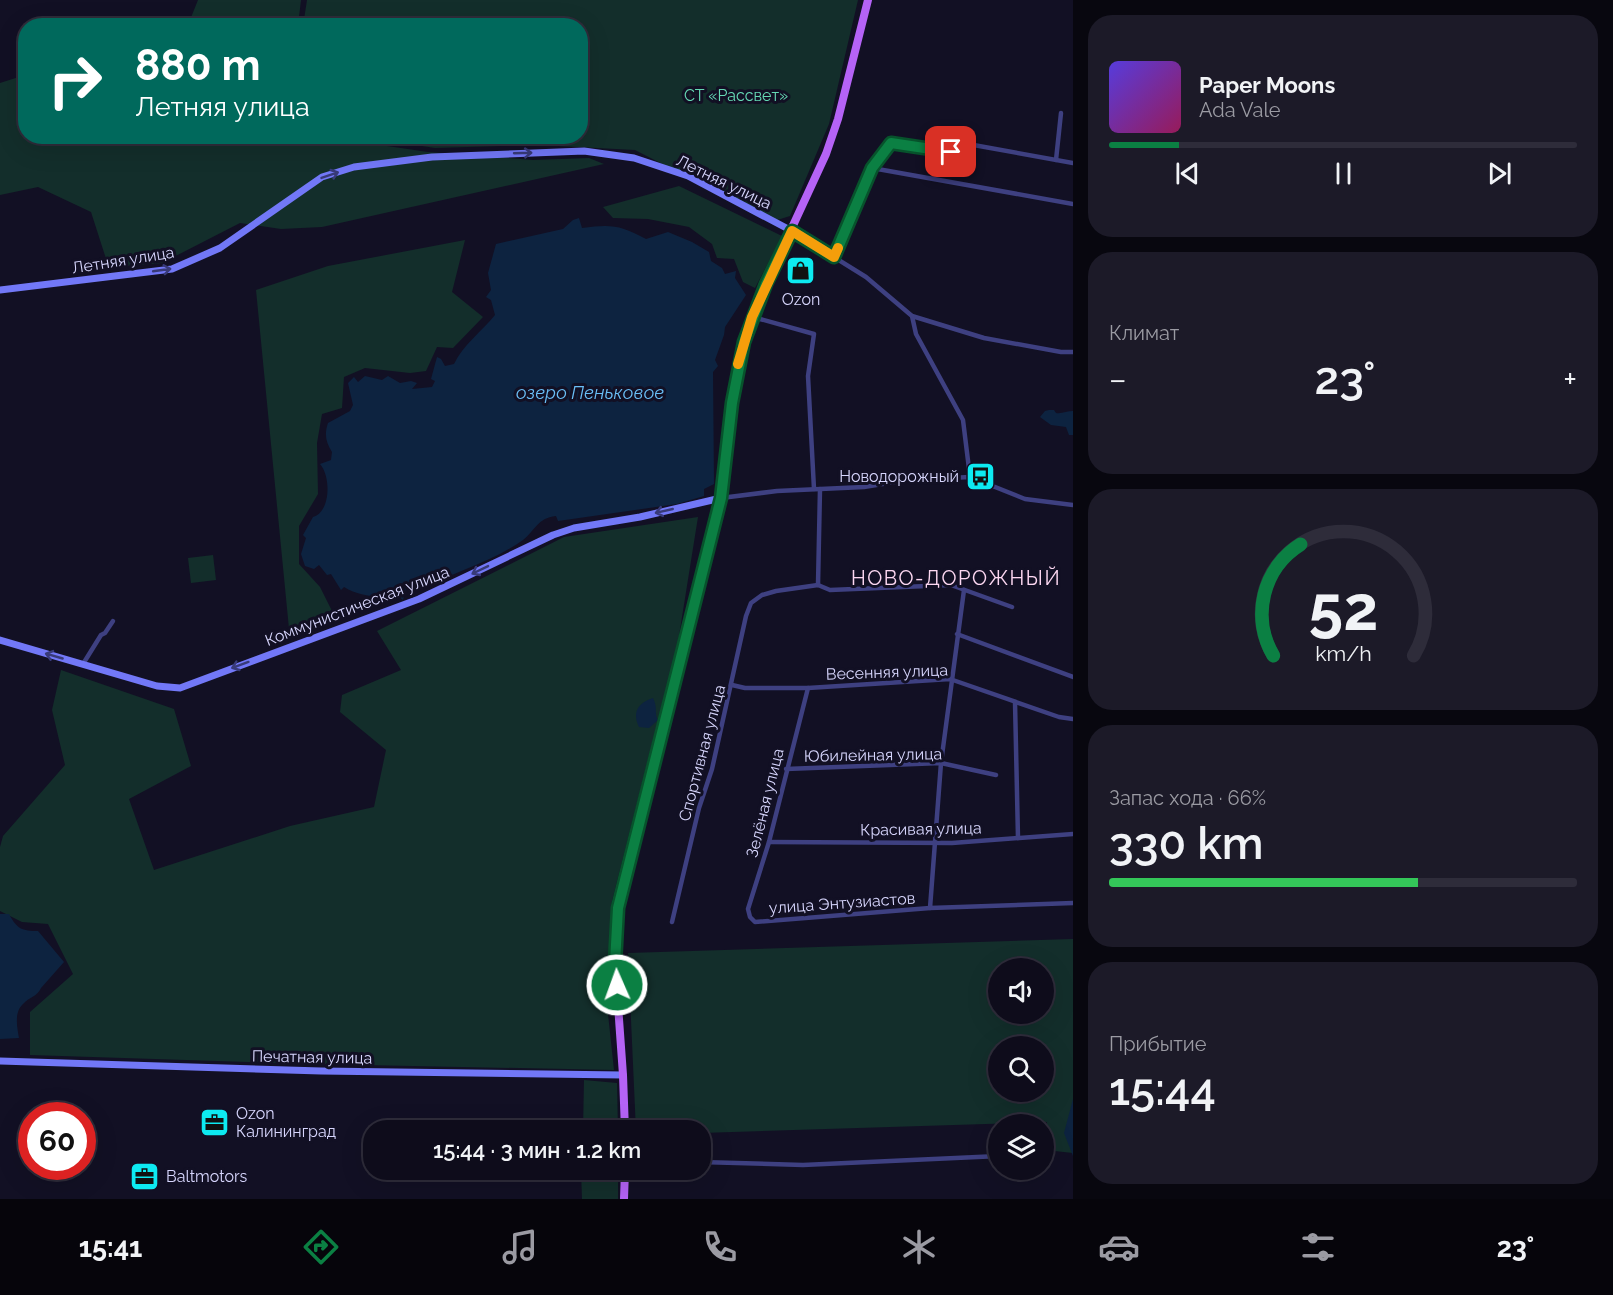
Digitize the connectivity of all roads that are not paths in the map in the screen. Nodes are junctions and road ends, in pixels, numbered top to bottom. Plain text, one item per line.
1 (868, 0) edge
2 (1061, 113) dead end
3 (968, 144) dead end
4 (971, 155) dead end
5 (1056, 160) junction
6 (1073, 163) edge
7 (872, 168) junction
8 (1073, 204) edge
9 (792, 231) junction
10 (834, 257) junction
11 (0, 290) edge
12 (912, 316) junction
13 (752, 317) junction
14 (1073, 352) edge
15 (970, 477) junction
16 (817, 489) junction
17 (721, 498) junction
18 (1073, 504) edge
19 (818, 585) junction
20 (964, 590) junction
21 (1012, 607) dead end
22 (113, 621) dead end
23 (957, 634) junction
24 (0, 640) edge
25 (83, 664) junction
26 (1073, 677) edge
27 (950, 679) junction
28 (732, 685) junction
29 (808, 688) junction
30 (1015, 702) junction
31 (1073, 719) edge
32 (941, 763) junction
33 (786, 769) junction
34 (996, 775) dead end
35 (1073, 834) edge
36 (1018, 838) junction
37 (769, 842) junction
38 (933, 843) junction
39 (1073, 903) edge
40 (930, 908) junction
41 (672, 922) dead end
42 (755, 922) joint
43 (0, 1061) edge
44 (623, 1075) junction
45 (625, 1120) edge
46 (988, 1157) edge
47 (711, 1162) edge
48 (625, 1180) edge
49 (624, 1199) edge

1 - 9 main road
2 - 5 street
3 - 5 street
4 - 7 street
5 - 6 street
7 - 8 street
7 - 10 street
9 - 10 street, Летняя улица
11 -> 9 street, Летняя улица
9 - 13 main road
10 - 12 street, Летняя улица
12 - 14 street, Летняя улица
12 - 15 street
13 - 16 street
13 - 17 main road
15 - 16 street
15 - 18 street
16 - 17 street
16 - 19 street
17 -> 25 street, Коммунистическая улица
17 - 44 main road
19 - 20 street
19 - 28 street, Спортивная улица
20 - 21 street
20 - 23 street
22 - 25 street
23 - 26 street
23 - 27 street
25 -> 24 street, Коммунистическая улица
27 - 29 street, Весенняя улица
27 - 30 street, Весенняя улица
27 - 32 street
28 - 29 street, Весенняя улица
28 - 41 street, Спортивная улица
29 - 33 street, Зелёная улица
30 - 31 street, Весенняя улица
30 - 36 street
32 - 33 street, Юбилейная улица
32 - 34 street, Юбилейная улица
32 - 38 street
33 - 37 street, Зелёная улица
35 - 36 street, Красивая улица
36 - 38 street, Красивая улица
37 - 38 street, Красивая улица
37 - 42 street, Зелёная улица
38 - 40 street
39 - 40 street, улица Энтузиастов
40 - 42 street, улица Энтузиастов
43 - 44 street, Печатная улица
44 - 45 main road
46 - 47 street
48 - 49 main road

